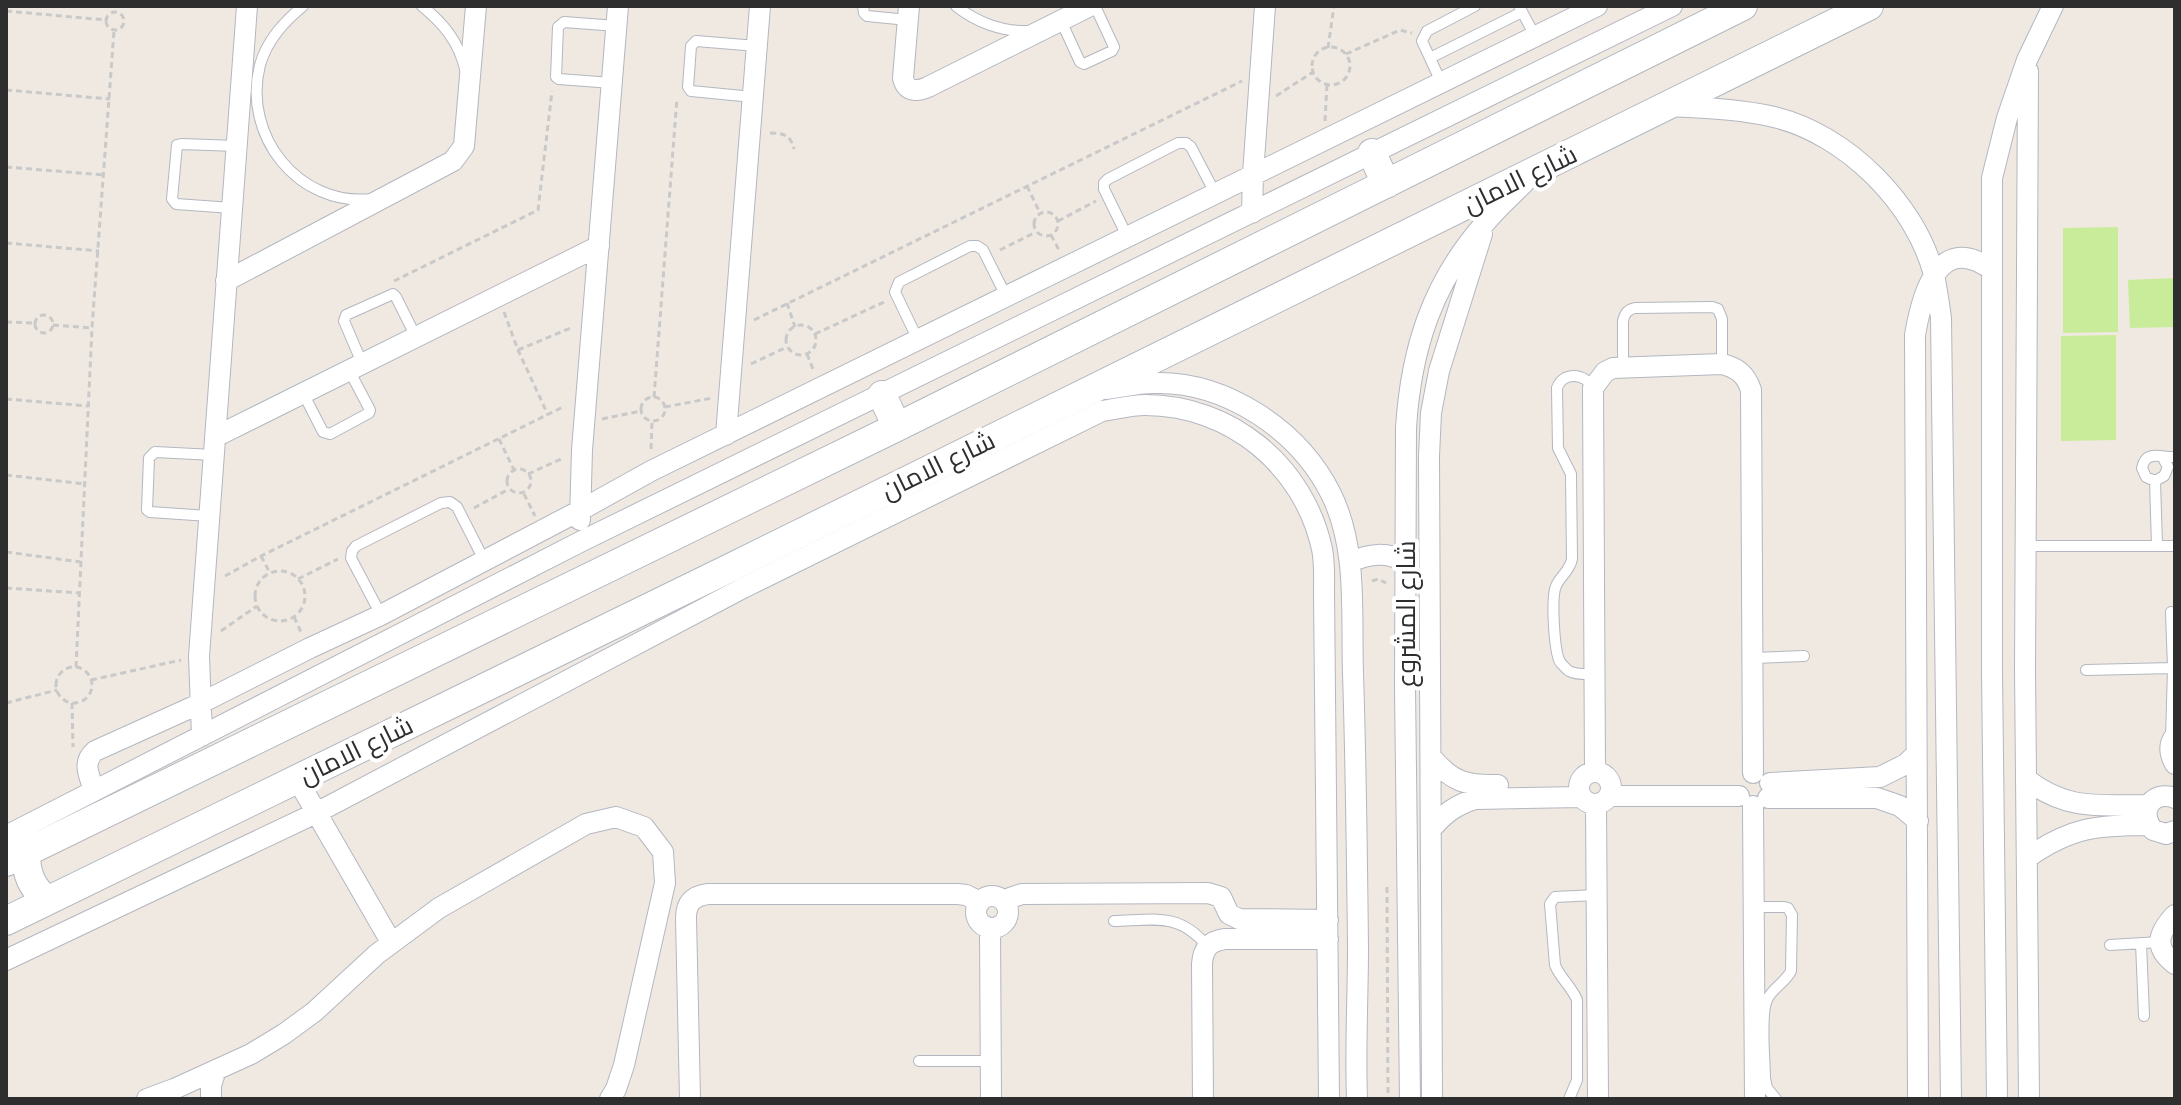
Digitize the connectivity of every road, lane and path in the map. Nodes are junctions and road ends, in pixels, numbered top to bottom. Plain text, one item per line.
1 (247, 6) edge
2 (303, 6) edge
3 (422, 6) edge
4 (476, 6) edge
5 (760, 6) edge
6 (863, 6) edge
7 (956, 6) edge
8 (1092, 6) edge
9 (1265, 6) edge
10 (1334, 6) edge
11 (1475, 6) edge
12 (1597, 6) edge
13 (1672, 6) edge
14 (1743, 6) edge
15 (1869, 6) edge
16 (2053, 6) edge
17 (117, 9) edge
18 (1521, 9) edge
19 (6, 11) edge
20 (909, 13) edge
21 (618, 16) edge
22 (106, 20) junction
23 (1061, 21) junction
24 (114, 31) junction
25 (1040, 31) junction
26 (1535, 36) junction
27 (1422, 41) junction
28 (757, 46) junction
29 (1328, 48) junction
30 (1346, 54) junction
31 (1430, 58) junction
32 (2027, 60) junction
33 (1260, 72) junction
34 (1313, 72) junction
35 (556, 77) junction
36 (1441, 82) junction
37 (612, 83) junction
38 (1327, 84) junction
39 (248, 88) junction
40 (469, 89) junction
41 (6, 90) edge
42 (689, 90) junction
43 (753, 97) junction
44 (110, 99) junction
45 (1668, 106) junction
46 (1257, 108) junction
47 (750, 134) junction
48 (1324, 139) junction
49 (237, 146) junction
50 (794, 149) dead end
51 (1372, 153) junction
52 (6, 167) edge
53 (1537, 170) junction
54 (1253, 174) junction
55 (104, 175) junction
56 (1386, 184) junction
57 (1027, 186) junction
58 (1104, 189) junction
59 (1215, 193) junction
60 (386, 198) junction
61 (232, 208) junction
62 (1040, 213) junction
63 (1252, 213) junction
64 (1058, 221) junction
65 (1486, 221) junction
66 (1036, 232) junction
67 (1127, 236) junction
68 (6, 243) edge
69 (599, 246) junction
70 (983, 250) junction
71 (99, 251) junction
72 (1992, 270) junction
73 (1934, 274) junction
74 (226, 281) junction
75 (389, 295) junction
76 (498, 296) junction
77 (897, 296) junction
78 (1006, 296) junction
79 (787, 302) junction
80 (593, 319) junction
81 (6, 322) edge
82 (35, 323) junction
83 (53, 325) junction
84 (795, 327) junction
85 (92, 328) junction
86 (734, 331) junction
87 (815, 334) junction
88 (416, 337) junction
89 (918, 340) junction
90 (787, 347) junction
91 (518, 350) junction
92 (1722, 364) junction
93 (356, 366) junction
94 (1623, 366) junction
95 (730, 384) junction
96 (1593, 388) junction
97 (1089, 391) junction
98 (303, 393) junction
99 (882, 395) junction
100 (586, 396) junction
101 (654, 397) junction
102 (6, 399) edge
103 (88, 406) junction
104 (665, 407) junction
105 (641, 411) junction
106 (548, 415) junction
107 (652, 421) junction
108 (584, 423) junction
109 (897, 427) junction
110 (726, 435) junction
111 (499, 439) junction
112 (214, 446) junction
113 (582, 450) junction
114 (2169, 458) edge
115 (514, 470) junction
116 (651, 471) junction
117 (528, 474) junction
118 (6, 475) edge
119 (2155, 481) junction
120 (85, 484) junction
121 (509, 489) junction
122 (524, 492) junction
123 (579, 511) junction
124 (461, 515) junction
125 (209, 516) junction
126 (541, 530) junction
127 (580, 542) junction
128 (2026, 546) junction
129 (2157, 546) junction
130 (2175, 546) edge
131 (352, 551) junction
132 (6, 552) edge
133 (261, 556) junction
134 (484, 560) junction
135 (81, 562) junction
136 (1350, 562) junction
137 (1405, 562) junction
138 (270, 573) junction
139 (298, 579) junction
140 (1369, 585) dead end
141 (6, 588) edge
142 (204, 588) junction
143 (1387, 590) dead end
144 (79, 593) junction
145 (257, 606) junction
146 (2171, 612) dead end
147 (381, 615) junction
148 (199, 651) junction
149 (1804, 656) dead end
150 (1753, 658) junction
151 (76, 667) junction
152 (2173, 668) junction
153 (2025, 670) junction
154 (2086, 670) dead end
155 (1992, 671) junction
156 (1594, 674) junction
157 (1405, 675) junction
158 (1430, 675) junction
159 (91, 680) junction
160 (57, 690) junction
161 (6, 703) edge
162 (72, 703) junction
163 (199, 704) junction
164 (202, 736) junction
165 (2173, 739) edge
166 (1916, 754) junction
167 (89, 757) junction
168 (1432, 758) junction
169 (2175, 764) edge
170 (150, 777) junction
171 (297, 779) junction
172 (2026, 779) junction
173 (1595, 789) junction
174 (1754, 790) junction
175 (94, 791) junction
176 (2175, 798) edge
177 (316, 813) junction
178 (2149, 815) junction
179 (1918, 821) junction
180 (1432, 828) junction
181 (2175, 831) edge
182 (1357, 843) junction
183 (1327, 845) junction
184 (13, 850) edge
185 (2027, 858) junction
186 (1947, 866) junction
187 (1917, 867) junction
188 (1387, 882) dead end
189 (1596, 895) junction
190 (47, 901) junction
191 (980, 902) junction
192 (1005, 903) junction
193 (1754, 907) junction
194 (2175, 915) edge
195 (6, 921) edge
196 (1114, 921) dead end
197 (990, 928) junction
198 (1328, 929) junction
199 (391, 942) junction
200 (2027, 942) junction
201 (2150, 942) junction
202 (1995, 945) junction
203 (2110, 945) dead end
204 (1207, 946) junction
205 (6, 960) edge
206 (2175, 964) edge
207 (1358, 989) junction
208 (1387, 989) junction
209 (1409, 989) junction
210 (2144, 1016) dead end
211 (919, 1061) dead end
212 (990, 1061) junction
213 (1356, 1068) junction
214 (1329, 1069) junction
215 (216, 1070) junction
216 (174, 1089) junction
217 (147, 1099) edge
218 (198, 1099) edge
219 (211, 1099) edge
220 (610, 1099) edge
221 (690, 1099) edge
222 (991, 1099) edge
223 (1203, 1099) edge
224 (1329, 1099) edge
225 (1357, 1099) edge
226 (1388, 1099) edge
227 (1410, 1099) edge
228 (1432, 1099) edge
229 (1569, 1099) edge
230 (1598, 1099) edge
231 (1755, 1099) edge
232 (1776, 1099) edge
233 (1918, 1099) edge
234 (1951, 1099) edge
235 (1997, 1099) edge
236 (2029, 1099) edge

1 - 39 street
2 - 39 lane
3 - 40 lane
4 - 40 street
5 - 28 street
6 - 20 lane
7 - 25 lane
8 - 23 street
8 - 23 lane
9 - 33 street
10 - 29 path
11 - 27 lane
12 - 26 street
13 - 51 street
14 - 56 street, شارع الامان
15 - 45 street, شارع الامان
16 - 32 street
17 - 22 path
17 - 24 path
18 - 26 lane
18 - 31 lane
19 - 22 path
20 - 25 street
21 - 35 lane
21 - 37 street
22 - 24 path
23 - 25 street
24 - 44 path
26 - 36 street
27 - 30 path
27 - 31 lane
28 - 42 lane
28 - 43 street
29 - 30 path
29 - 34 path
30 - 38 path
31 - 36 lane
32 - 72 street
32 - 128 street
33 - 46 street
33 - 57 path
34 - 38 path
34 - 46 path
35 - 37 lane
35 - 75 path
36 - 48 street
37 - 69 street
38 - 48 path
39 - 49 street
39 - 60 lane
40 - 60 street
41 - 44 path
42 - 43 lane
42 - 101 path
43 - 47 street
44 - 55 path
45 - 53 street, شارع الامان
45 - 73 street
46 - 54 street
47 - 50 path
47 - 86 street
48 - 54 street
49 - 61 street
49 - 61 lane
51 - 56 street
51 - 63 street
52 - 55 path
53 - 65 street, شارع المشروع
53 - 97 street, شارع الامان
54 - 59 street
54 - 63 street
55 - 71 path
56 - 109 street, شارع الامان
57 - 62 path
57 - 79 path
58 - 59 lane
58 - 64 path
58 - 67 lane
59 - 67 street
60 - 74 street
61 - 74 street
62 - 64 path
62 - 66 path
63 - 99 street
64 - 66 path
65 - 137 street, شارع المشروع
65 - 158 street
66 - 70 path
67 - 78 street
68 - 71 path
69 - 76 street
69 - 80 street
70 - 77 lane
70 - 78 lane
71 - 85 path
72 - 73 street
72 - 155 street
73 - 166 street
73 - 186 street
74 - 112 street
75 - 88 lane
75 - 93 lane
76 - 88 street
76 - 91 path
77 - 87 path
77 - 89 lane
78 - 89 street
79 - 84 path
79 - 86 path
80 - 91 path
80 - 100 street
81 - 82 path
82 - 83 path
82 - 83 path
83 - 85 path
84 - 87 path
84 - 90 path
85 - 103 path
86 - 95 street
87 - 90 path
88 - 93 street
89 - 110 street
90 - 95 path
91 - 106 path
92 - 94 street
92 - 94 lane
92 - 150 street
93 - 98 street
93 - 98 lane
94 - 96 street
95 - 104 path
95 - 110 street
96 - 156 street
96 - 156 lane
97 - 136 street, شارع المشروع
97 - 171 street, شارع الامان
98 - 112 street
99 - 109 street
99 - 127 street
100 - 106 path
100 - 108 street
101 - 104 path
101 - 105 path
102 - 103 path
103 - 120 path
104 - 107 path
105 - 107 path
105 - 108 path
106 - 111 path
107 - 116 path
108 - 113 street
109 - 170 street, شارع الامان
110 - 116 street
111 - 115 path
111 - 133 path
112 - 125 street
112 - 125 lane
113 - 117 path
113 - 123 street
114 - 119 lane
114 - 119 lane
115 - 117 path
115 - 121 path
116 - 123 street
117 - 122 path
118 - 120 path
119 - 129 lane
120 - 135 path
121 - 122 path
121 - 124 path
122 - 126 path
123 - 126 street
123 - 127 street
124 - 131 lane
124 - 134 lane
125 - 142 street
126 - 134 street
127 - 164 street
128 - 129 lane
128 - 153 street
129 - 130 lane
131 - 139 path
131 - 147 lane
132 - 135 path
133 - 138 path
133 - 142 path
134 - 147 street
135 - 144 path
136 - 137 street
136 - 182 street, شارع المشروع
137 - 157 street, شارع المشروع
138 - 139 path
138 - 145 path
139 - 145 path
140 - 143 path
141 - 144 path
142 - 148 street
144 - 151 path
145 - 148 path
146 - 152 lane
147 - 163 street
148 - 159 path
148 - 163 street
149 - 150 lane
150 - 174 street
151 - 159 path
151 - 160 path
152 - 154 lane
152 - 165 lane
153 - 155 street
153 - 172 street
155 - 202 street
156 - 173 street
157 - 158 street
157 - 209 street, شارع المشروع
158 - 168 street
159 - 162 path
160 - 161 path
160 - 162 path
162 - 167 path
163 - 164 street
163 - 167 street
164 - 170 street
165 - 169 street
166 - 174 street
166 - 179 street
167 - 175 street
168 - 173 street
168 - 180 street
170 - 175 street
170 - 184 street, شارع الامان
171 - 177 street
171 - 190 street, شارع الامان
172 - 178 street
172 - 185 street
173 - 174 street
173 - 180 street
173 - 189 street
174 - 179 street
174 - 193 street
175 - 184 street
176 - 178 street
177 - 183 street
177 - 199 street
177 - 205 street
178 - 181 street
178 - 185 street
179 - 187 street
180 - 228 street
182 - 183 street
182 - 207 street, شارع المشروع
183 - 198 street
184 - 190 street
185 - 200 street
186 - 187 street
186 - 234 street
187 - 233 street
188 - 208 path
189 - 229 lane
189 - 230 street
190 - 195 street, شارع الامان
191 - 192 street
191 - 197 street
191 - 221 street
192 - 197 street
192 - 198 street
193 - 231 street
193 - 232 lane
194 - 201 street
196 - 204 lane
197 - 212 street
198 - 204 street
198 - 214 street
199 - 215 street
199 - 220 street
200 - 202 street
200 - 236 street
201 - 203 lane
201 - 206 street
201 - 210 lane
202 - 235 street
204 - 223 street
207 - 208 path
207 - 213 street, شارع المشروع
208 - 209 path
208 - 226 path
209 - 227 street, شارع المشروع
211 - 212 lane
212 - 222 street
213 - 214 street
213 - 225 street, شارع المشروع
214 - 224 street
215 - 216 street
215 - 219 street
216 - 217 street
216 - 218 street

